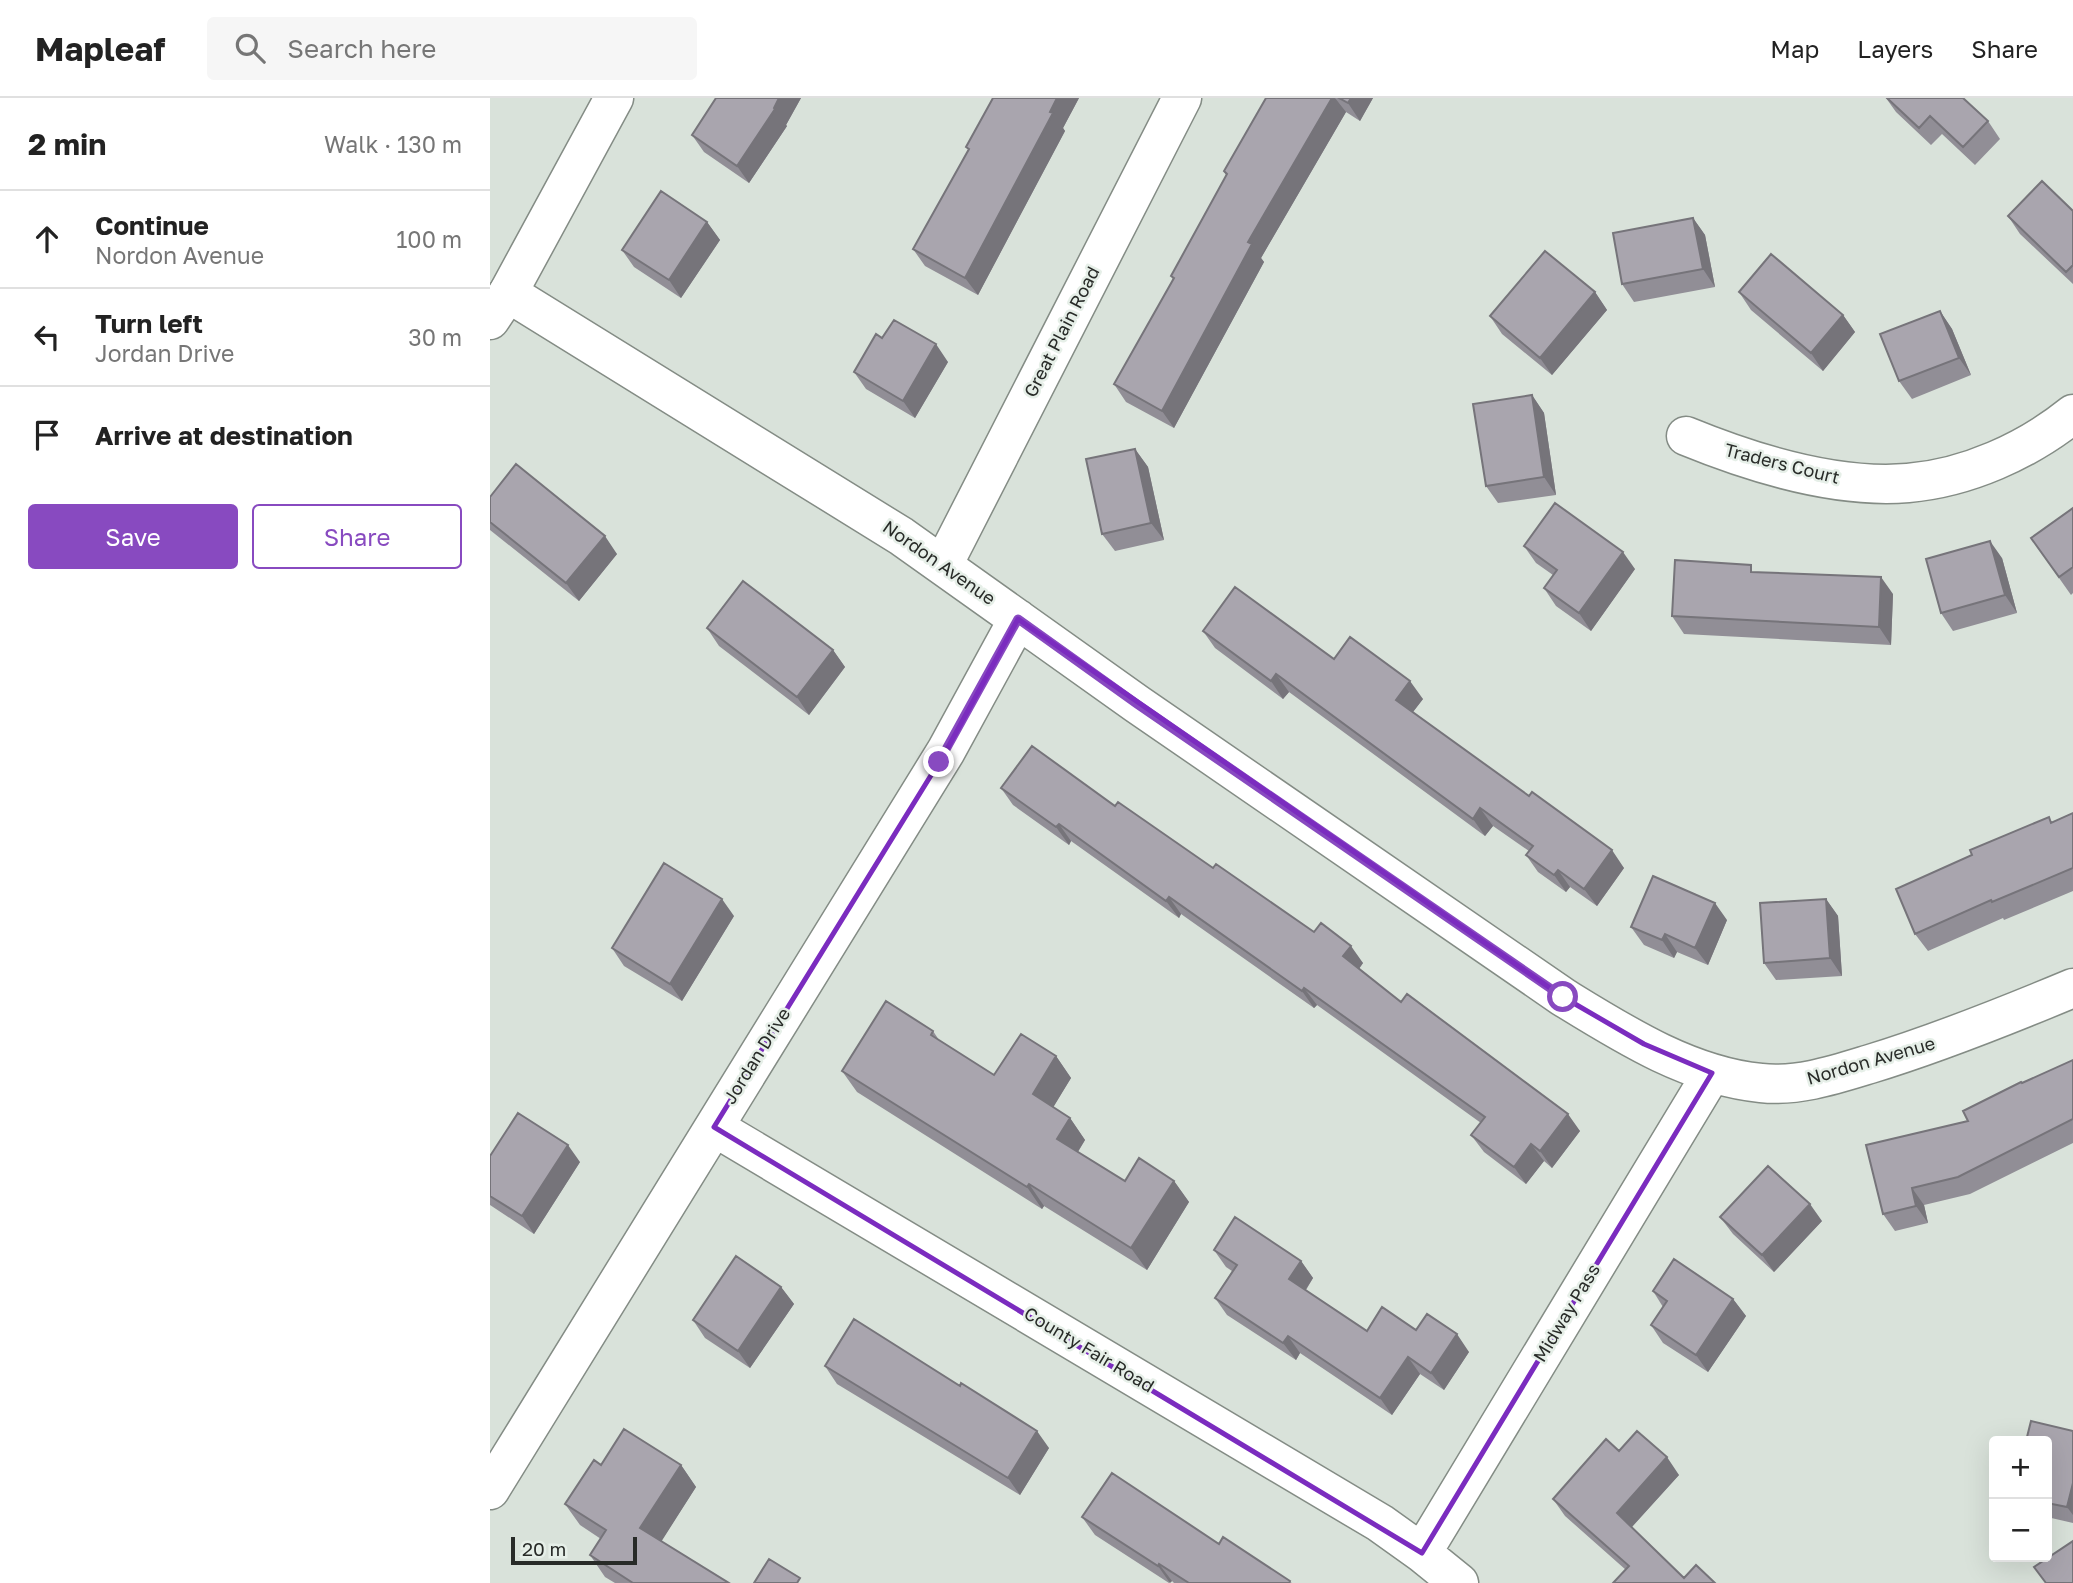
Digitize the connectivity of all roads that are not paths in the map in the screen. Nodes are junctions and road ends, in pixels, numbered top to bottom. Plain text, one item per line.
1 (614, 98) edge
2 (1182, 98) edge
3 (499, 307) edge
4 (2073, 414) edge
5 (1686, 436) dead end
6 (943, 565) junction
7 (1018, 619) junction
8 (2073, 988) edge
9 (1712, 1073) junction
10 (714, 1126) junction
11 (490, 1490) edge
12 (1422, 1553) junction
13 (1459, 1583) edge

1 - 3 street
2 - 6 street, Great Plain Road
3 - 6 street, Nordon Avenue
4 - 5 street, Traders Court
6 - 7 street, Nordon Avenue
7 - 9 street, Nordon Avenue
7 - 10 street, Jordan Drive
8 - 9 street, Nordon Avenue
9 - 12 street, Midway Pass
10 - 11 street, Jordan Drive
10 - 12 street, County Fair Road
12 - 13 street, County Fair Road

